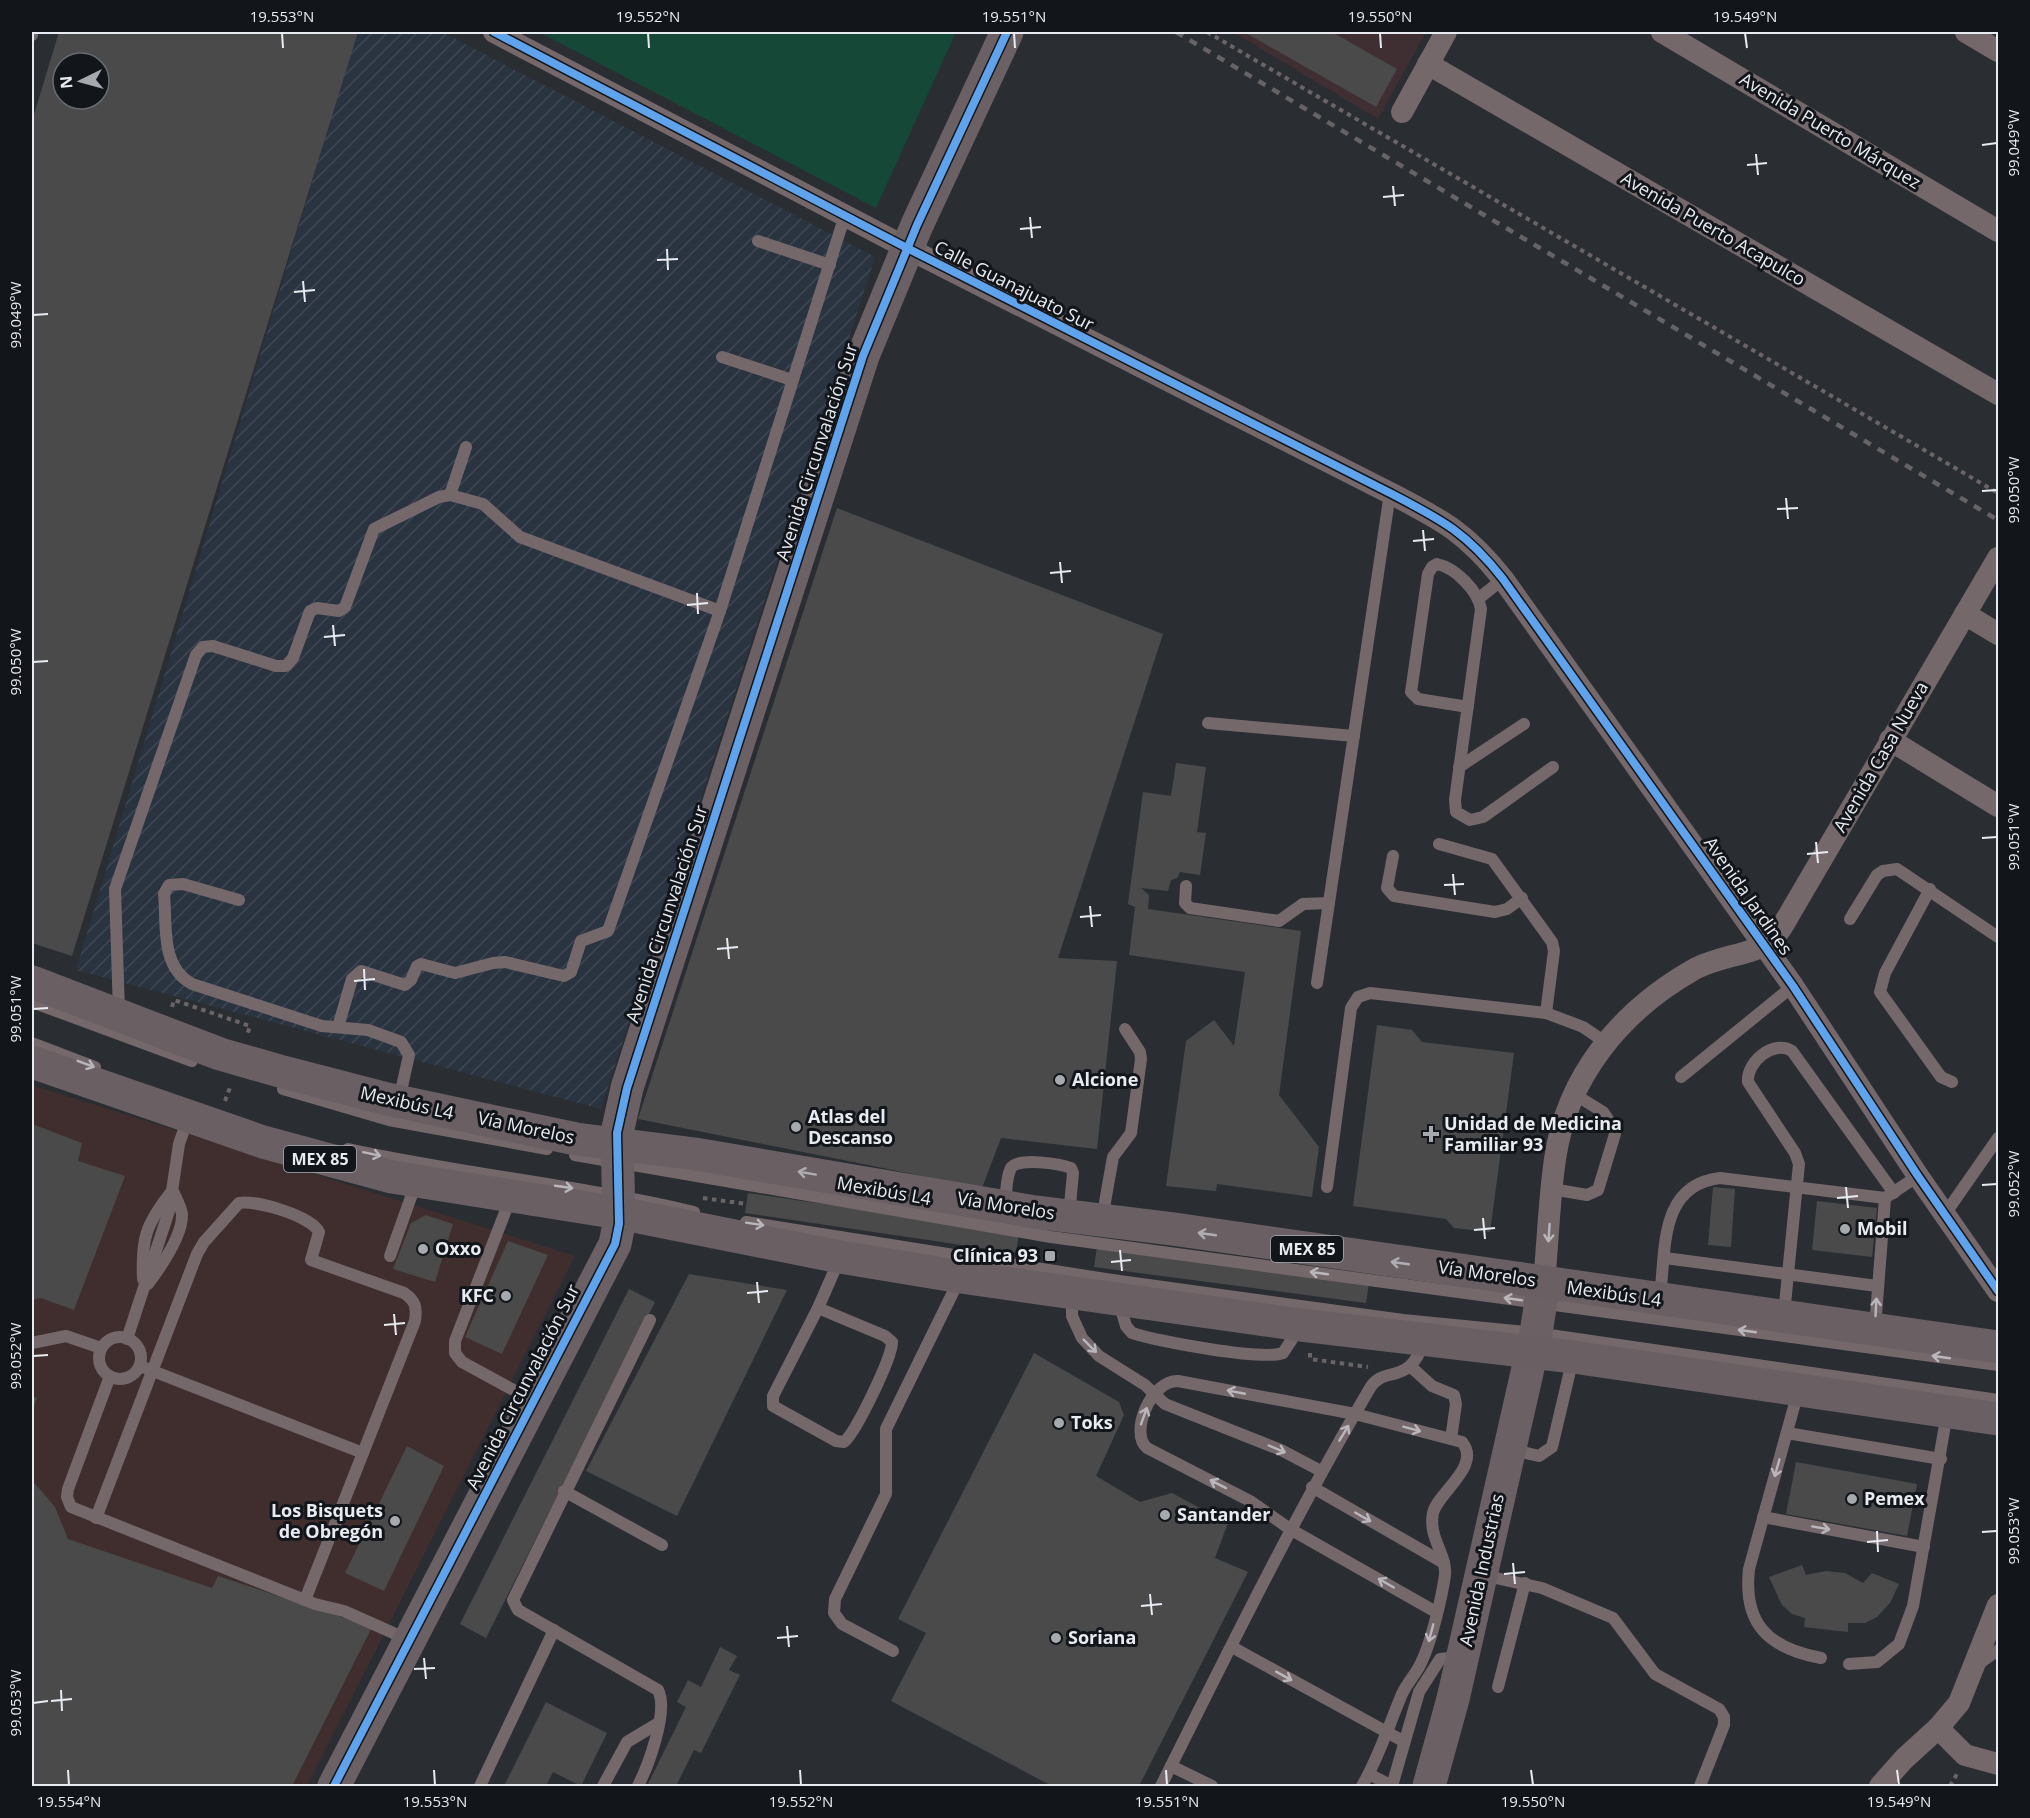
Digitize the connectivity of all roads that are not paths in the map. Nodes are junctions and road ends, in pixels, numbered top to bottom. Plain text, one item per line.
1 (494, 32) edge
2 (1007, 32) edge
3 (1446, 32) edge
4 (1662, 32) edge
5 (1966, 32) edge
6 (1998, 51) edge
7 (1428, 64) junction
8 (1402, 112) dead end
9 (845, 214) junction
10 (1998, 231) edge
11 (758, 241) dead end
12 (907, 248) junction
13 (830, 266) junction
14 (722, 357) dead end
15 (792, 380) junction
16 (1998, 394) edge
17 (466, 447) dead end
18 (1390, 493) junction
19 (450, 495) junction
20 (1458, 531) joint
21 (1998, 558) edge
22 (1503, 579) junction
23 (1478, 599) junction
24 (720, 611) junction
25 (1965, 614) junction
26 (1998, 634) edge
27 (1468, 707) junction
28 (1208, 723) dead end
29 (1524, 724) dead end
30 (1354, 736) junction
31 (1890, 740) junction
32 (1460, 767) junction
33 (1553, 767) dead end
34 (1998, 806) edge
35 (1439, 844) dead end
36 (1393, 856) dead end
37 (1186, 886) dead end
38 (1930, 889) junction
39 (1522, 898) junction
40 (239, 900) dead end
41 (1329, 903) junction
42 (1850, 919) dead end
43 (1998, 937) edge
44 (1765, 945) junction
45 (32, 982) edge
46 (1317, 983) dead end
47 (1793, 986) junction
48 (32, 1002) edge
49 (1546, 1013) junction
50 (119, 1015) junction
51 (338, 1027) junction
52 (1125, 1029) dead end
53 (32, 1042) edge
54 (1605, 1042) junction
55 (32, 1062) edge
56 (205, 1065) dead end
57 (105, 1071) dead end
58 (1681, 1077) dead end
59 (1952, 1082) dead end
60 (272, 1085) dead end
61 (1574, 1094) junction
62 (399, 1101) junction
63 (186, 1106) junction
64 (1998, 1138) edge
65 (330, 1145) dead end
66 (1918, 1176) junction
67 (618, 1178) junction
68 (416, 1181) junction
69 (1799, 1186) junction
70 (1327, 1187) dead end
71 (1552, 1189) junction
72 (512, 1196) junction
73 (1890, 1196) junction
74 (1005, 1207) junction
75 (705, 1214) dead end
76 (1945, 1214) junction
77 (1069, 1216) junction
78 (1102, 1220) junction
79 (737, 1221) dead end
80 (390, 1256) dead end
81 (840, 1257) junction
82 (1665, 1258) junction
83 (1788, 1275) junction
84 (961, 1277) junction
85 (1877, 1286) junction
86 (1998, 1291) edge
87 (1072, 1293) junction
88 (1660, 1297) junction
89 (818, 1308) junction
90 (1784, 1314) junction
91 (1538, 1318) junction
92 (650, 1320) dead end
93 (1875, 1328) junction
94 (127, 1339) junction
95 (32, 1343) edge
96 (1998, 1347) edge
97 (101, 1348) junction
98 (1417, 1353) junction
99 (1573, 1357) junction
100 (1998, 1365) edge
101 (146, 1368) junction
102 (110, 1376) junction
103 (1153, 1392) junction
104 (1798, 1392) junction
105 (532, 1400) junction
106 (1998, 1400) edge
107 (1947, 1412) junction
108 (1355, 1414) junction
109 (1998, 1419) edge
110 (1787, 1433) junction
111 (1451, 1439) junction
112 (1508, 1449) junction
113 (363, 1453) junction
114 (1941, 1459) junction
115 (1321, 1471) junction
116 (1312, 1487) junction
117 (564, 1491) junction
118 (1763, 1517) junction
119 (96, 1518) junction
120 (1290, 1529) junction
121 (662, 1545) dead end
122 (1924, 1547) junction
123 (1444, 1563) junction
124 (1480, 1575) junction
125 (1525, 1583) junction
126 (305, 1600) junction
127 (1998, 1605) edge
128 (1436, 1612) junction
129 (554, 1630) junction
130 (410, 1641) junction
131 (1232, 1647) junction
132 (1998, 1650) edge
133 (893, 1651) dead end
134 (1463, 1657) junction
135 (1821, 1658) dead end
136 (1849, 1664) dead end
137 (1975, 1666) junction
138 (1498, 1687) dead end
139 (657, 1724) junction
140 (1938, 1728) junction
141 (1388, 1732) junction
142 (1403, 1741) junction
143 (1998, 1764) edge
144 (1171, 1766) junction
145 (1369, 1773) junction
146 (334, 1786) edge
147 (480, 1786) edge
148 (603, 1786) edge
149 (638, 1786) edge
150 (1161, 1786) edge
151 (1212, 1786) edge
152 (1362, 1786) edge
153 (1392, 1786) edge
154 (1429, 1786) edge
155 (1700, 1786) edge
156 (1880, 1786) edge

1 - 9 street, Calle Guanajuato Sur
2 - 12 street, Avenida Circunvalación Sur
3 - 7 street
4 - 10 street, Avenida Puerto Márquez
5 - 6 street
7 - 8 street
7 - 16 street, Avenida Puerto Acapulco
9 - 12 street, Calle Guanajuato Sur
9 - 13 lane
11 - 13 lane
12 - 18 street, Calle Guanajuato Sur
12 - 67 street, Avenida Circunvalación Sur
13 - 15 lane
14 - 15 lane
15 - 24 lane
17 - 19 lane
18 - 20 street, Calle Guanajuato Sur
18 - 30 lane
19 - 24 lane
19 - 50 lane
20 - 22 street, Avenida Jardines
21 - 25 street, Avenida Casa Nueva
22 - 23 lane
22 - 44 street, Avenida Jardines
23 - 27 lane
23 - 27 lane
24 - 51 lane
25 - 26 street
25 - 31 street, Avenida Casa Nueva
27 - 32 lane
28 - 30 lane
29 - 32 lane
30 - 41 lane
31 - 34 street
31 - 44 street, Avenida Casa Nueva
32 - 33 lane
35 - 39 lane
36 - 39 lane
37 - 41 lane
38 - 42 lane
38 - 43 lane
38 - 59 lane
39 - 49 lane
40 - 51 lane
41 - 46 lane
44 - 47 street, Avenida Jardines
44 - 54 street
45 - 50 main road, Vía Morelos / MEX 85
47 - 58 lane
47 - 66 street, Avenida Jardines
48 - 56 lane
49 - 54 lane
49 - 70 lane
50 - 62 main road, Vía Morelos / MEX 85
51 - 62 lane
52 - 78 lane
53 -> 57 lane
54 - 61 street
55 - 63 main road, Vía Morelos / MEX 85
60 - 67 lane, Mexibús L4
61 - 71 street
61 - 71 lane
62 - 67 main road, Vía Morelos / MEX 85
63 - 68 main road, Vía Morelos / MEX 85
63 - 94 lane
64 - 76 lane
65 -> 67 lane, Mexibús L4
66 - 73 lane
66 - 76 street, Avenida Jardines
67 - 72 main road, Vía Morelos / MEX 85
74 -> 67 main road, Vía Morelos / MEX 85
67 - 75 lane, Mexibús L4
67 - 81 main road, Vía Morelos / MEX 85
91 -> 67 lane, Mexibús L4
67 - 105 street, Avenida Circunvalación Sur
68 - 72 main road, Vía Morelos / MEX 85
68 - 80 lane
69 - 73 lane
69 - 73 lane
69 - 82 lane
69 - 83 lane
71 -> 91 street
72 - 105 lane
73 - 85 lane
74 - 77 main road, Vía Morelos / MEX 85
74 - 77 lane
76 - 86 street, Avenida Jardines
77 - 78 main road, Vía Morelos / MEX 85
91 -> 78 main road, Vía Morelos / MEX 85
79 -> 91 lane, Mexibús L4
81 - 84 main road, Vía Morelos / MEX 85
81 - 89 lane
82 - 83 lane
82 - 88 lane
83 - 85 lane
83 - 90 lane
84 - 87 main road, Vía Morelos / MEX 85
84 - 133 lane
93 -> 85 lane
87 - 98 main road, Vía Morelos / MEX 85
87 -> 103 lane
88 - 90 main road, Vía Morelos / MEX 85
88 - 91 main road, Vía Morelos / MEX 85
89 - 89 lane
90 - 93 main road, Vía Morelos / MEX 85
91 - 98 main road, Vía Morelos / MEX 85
91 - 99 main road, Vía Morelos / MEX 85
100 -> 91 lane, Mexibús L4
91 - 106 lane, Mexibús L4
91 - 112 street, Avenida Industrias
92 - 117 lane
93 - 96 main road, Vía Morelos / MEX 85
94 - 97 lane
94 - 101 lane
95 - 97 lane
97 - 102 lane
98 - 108 lane
98 - 111 lane
99 - 104 main road, Vía Morelos / MEX 85
99 - 112 lane
101 - 102 lane
101 - 113 lane
101 - 113 lane
101 - 119 lane
102 - 119 lane
108 -> 103 lane
103 -> 115 lane
120 -> 103 lane
104 - 107 main road, Vía Morelos / MEX 85
104 - 110 lane
105 - 130 street, Avenida Circunvalación Sur
107 - 109 main road, Vía Morelos / MEX 85
107 - 114 lane
108 -> 111 lane
115 -> 108 lane
110 - 114 lane
110 -> 118 lane
111 - 123 lane
112 - 124 street, Avenida Industrias
113 - 126 lane
114 - 122 lane
115 - 116 lane
116 - 120 lane
116 -> 123 lane
117 - 121 lane
117 - 129 lane
118 -> 122 lane
118 - 135 lane
119 - 126 lane
128 -> 120 lane
120 - 131 lane
122 - 136 lane
123 - 128 lane
124 - 125 lane
124 - 134 street, Avenida Industrias
125 - 138 lane
125 - 155 lane
126 - 130 lane
127 - 137 street
128 -> 141 lane
129 - 139 lane
129 - 147 lane
130 - 146 street, Avenida Circunvalación Sur
131 -> 141 lane
131 - 144 lane
132 - 137 lane
134 - 142 lane
134 - 154 street, Avenida Industrias
137 - 140 street
139 - 148 lane
139 - 149 lane
140 - 143 street
140 - 156 street
141 - 142 lane
141 - 145 lane
142 - 153 lane
144 - 150 lane
144 - 151 lane
145 - 152 lane
145 - 153 lane

